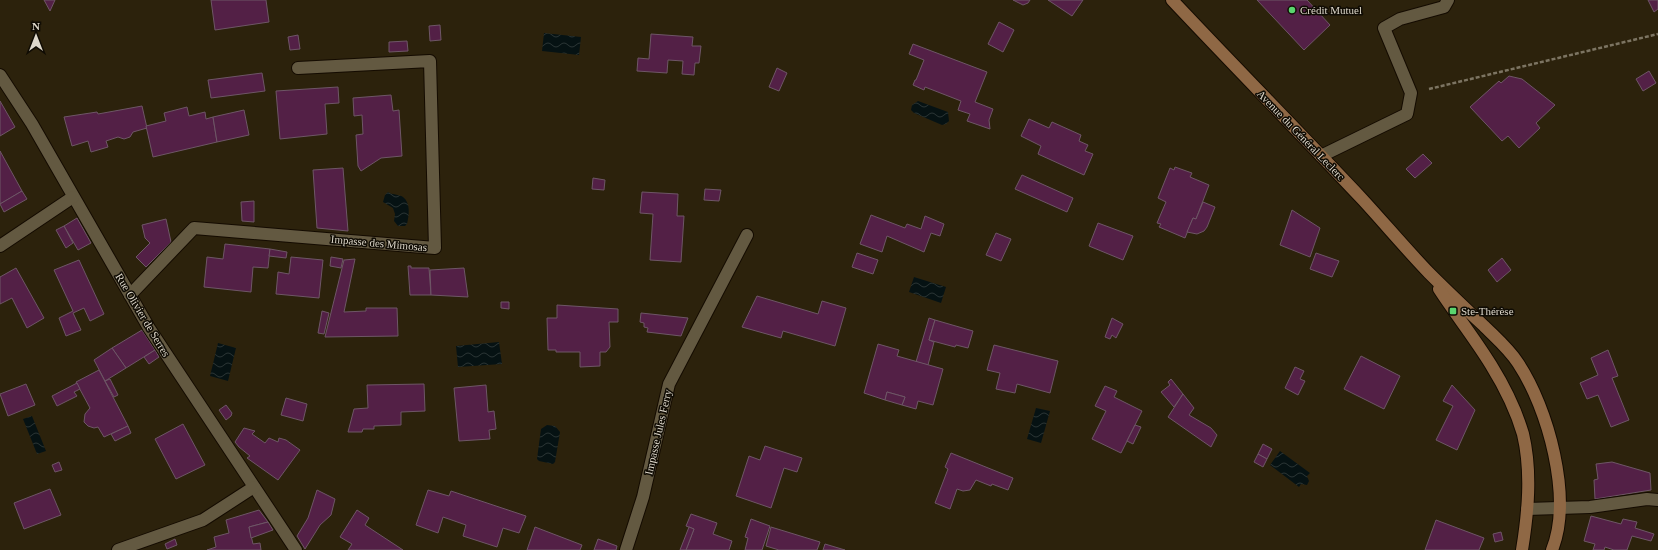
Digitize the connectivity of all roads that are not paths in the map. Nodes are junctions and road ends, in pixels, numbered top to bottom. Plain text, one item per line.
1 (1172, 0) edge
2 (1448, 0) edge
3 (298, 68) dead end
4 (0, 75) edge
5 (1321, 156) junction
6 (73, 197) junction
7 (747, 235) dead end
8 (0, 246) edge
9 (1429, 273) junction
10 (130, 295) junction
11 (254, 487) junction
12 (1658, 500) edge
13 (1560, 508) junction
14 (1527, 509) junction
15 (118, 550) edge
16 (296, 550) edge
17 (626, 550) edge
18 (1522, 550) edge
19 (1552, 550) edge

1 - 5 main road, Avenue du Général Leclerc
2 - 5 street
3 - 10 street, Impasse des Mimosas
4 - 6 street, Rue Olivier de Serres
5 - 9 main road, Avenue du Général Leclerc
6 - 8 street
6 - 10 street, Rue Olivier de Serres
7 - 17 street, Impasse Jules Ferry
9 - 13 main road, Avenue du Général Leclerc
9 - 14 main road, Avenue du Général Leclerc
10 - 11 street, Rue Olivier de Serres
11 - 15 street
11 - 16 street, Rue Olivier de Serres
12 - 13 street
13 - 14 street
13 - 19 main road, Avenue du Général Leclerc
14 - 18 main road, Avenue du Général Leclerc

